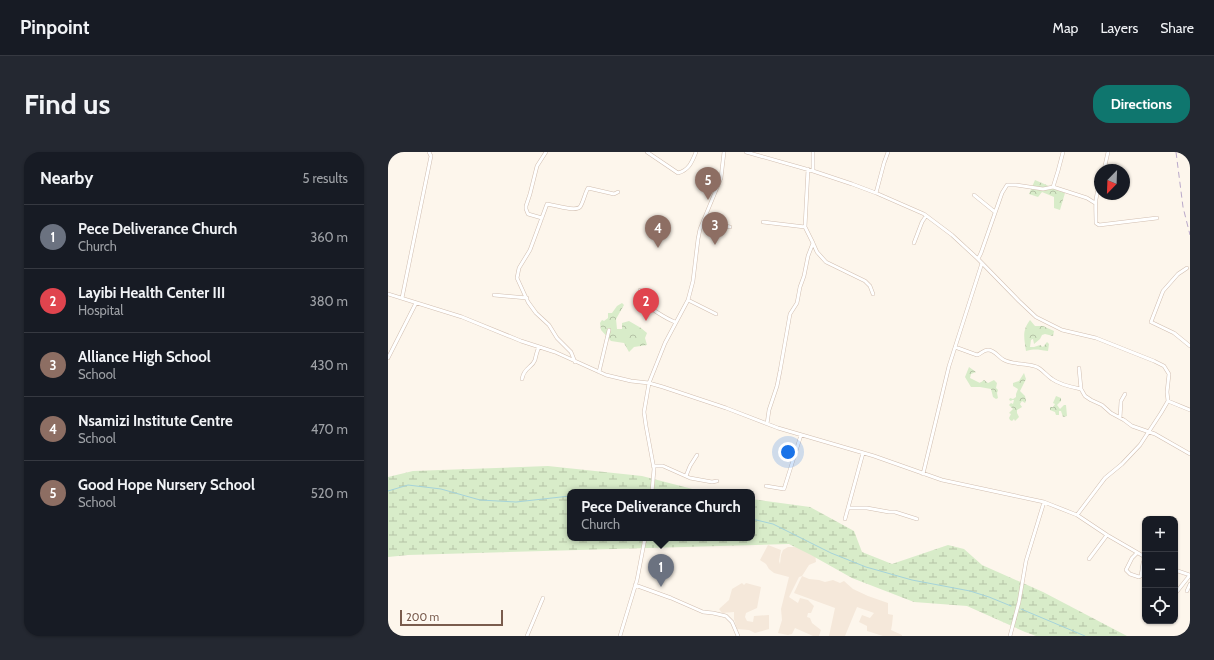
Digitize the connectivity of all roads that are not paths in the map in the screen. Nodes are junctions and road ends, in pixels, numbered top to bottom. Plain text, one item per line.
1 (430, 152) edge
2 (546, 152) edge
3 (647, 152) edge
4 (696, 152) edge
5 (724, 152) edge
6 (746, 152) edge
7 (813, 152) edge
8 (888, 152) edge
9 (1063, 152) edge
10 (1108, 152) edge
11 (1105, 164) edge
12 (808, 169) junction
13 (813, 171) junction
14 (1053, 187) junction
15 (618, 192) dead end
16 (876, 193) junction
17 (974, 195) dead end
18 (1095, 200) edge
19 (1095, 203) junction
20 (995, 212) junction
21 (926, 216) junction
22 (542, 218) junction
23 (1156, 218) dead end
24 (703, 221) junction
25 (763, 222) dead end
26 (730, 227) dead end
27 (805, 227) junction
28 (813, 243) junction
29 (914, 243) dead end
30 (978, 259) junction
31 (982, 263) junction
32 (1187, 268) dead end
33 (640, 290) dead end
34 (388, 294) edge
35 (873, 294) dead end
36 (494, 295) dead end
37 (402, 298) junction
38 (526, 298) junction
39 (688, 300) junction
40 (416, 303) junction
41 (716, 314) dead end
42 (675, 322) junction
43 (609, 330) dead end
44 (1190, 346) edge
45 (539, 347) junction
46 (955, 347) junction
47 (388, 356) edge
48 (575, 362) junction
49 (1079, 368) dead end
50 (599, 372) junction
51 (522, 379) dead end
52 (650, 383) junction
53 (1081, 389) junction
54 (1125, 394) dead end
55 (1168, 401) junction
56 (1190, 410) edge
57 (1120, 418) junction
58 (767, 424) junction
59 (1150, 431) junction
60 (801, 435) junction
61 (863, 453) junction
62 (1190, 454) edge
63 (697, 455) dead end
64 (653, 466) junction
65 (923, 474) junction
66 (686, 476) junction
67 (717, 481) dead end
68 (766, 486) dead end
69 (652, 489) edge
70 (1044, 502) junction
71 (848, 508) junction
72 (1077, 515) junction
73 (845, 519) dead end
74 (917, 519) dead end
75 (1107, 535) junction
76 (644, 541) edge
77 (1136, 553) junction
78 (1142, 556) edge
79 (1089, 558) dead end
80 (1142, 569) edge
81 (1178, 571) edge
82 (1190, 575) edge
83 (1190, 584) edge
84 (635, 585) junction
85 (1178, 590) edge
86 (1187, 591) dead end
87 (543, 598) dead end
88 (527, 636) edge
89 (620, 636) edge
90 (738, 636) edge
91 (1010, 636) edge

1 - 37 street
2 - 22 street
3 - 4 street
5 - 24 street
6 - 12 street
7 - 13 street
8 - 16 street
9 - 14 street
10 - 11 street
12 - 13 street
12 - 27 street
13 - 16 street
14 - 19 street
14 - 20 street
15 - 22 street
16 - 21 street
17 - 20 street
18 - 19 street
19 - 23 street
20 - 30 street
21 - 29 street
21 - 30 street
22 - 38 street
24 - 26 street
24 - 39 street
25 - 27 street
27 - 28 street
28 - 35 street
28 - 58 street
30 - 31 street
31 - 46 street
31 - 55 street
32 - 44 street
33 - 42 street
34 - 37 street
36 - 38 street
37 - 40 street
38 - 48 street
39 - 41 street
39 - 42 street
40 - 45 street
40 - 47 street
42 - 52 street
43 - 50 street
45 - 48 street
45 - 51 street
46 - 53 street
46 - 65 street
48 - 50 street
49 - 53 street
50 - 52 street
52 - 58 street
52 - 64 street
53 - 57 street
54 - 57 street
55 - 56 street
55 - 59 street
57 - 59 street
58 - 60 street
59 - 62 street
59 - 72 street
60 - 61 street
60 - 68 street
61 - 65 street
61 - 71 street
63 - 66 street
64 - 66 street
64 - 69 street
65 - 70 street
66 - 67 street
70 - 72 street
70 - 91 street
71 - 73 street
71 - 74 street
72 - 75 street
75 - 77 street
75 - 79 street
76 - 84 street
77 - 78 street
77 - 80 street
81 - 82 street
82 - 85 street
83 - 86 street
84 - 89 street
84 - 90 street
87 - 88 street

